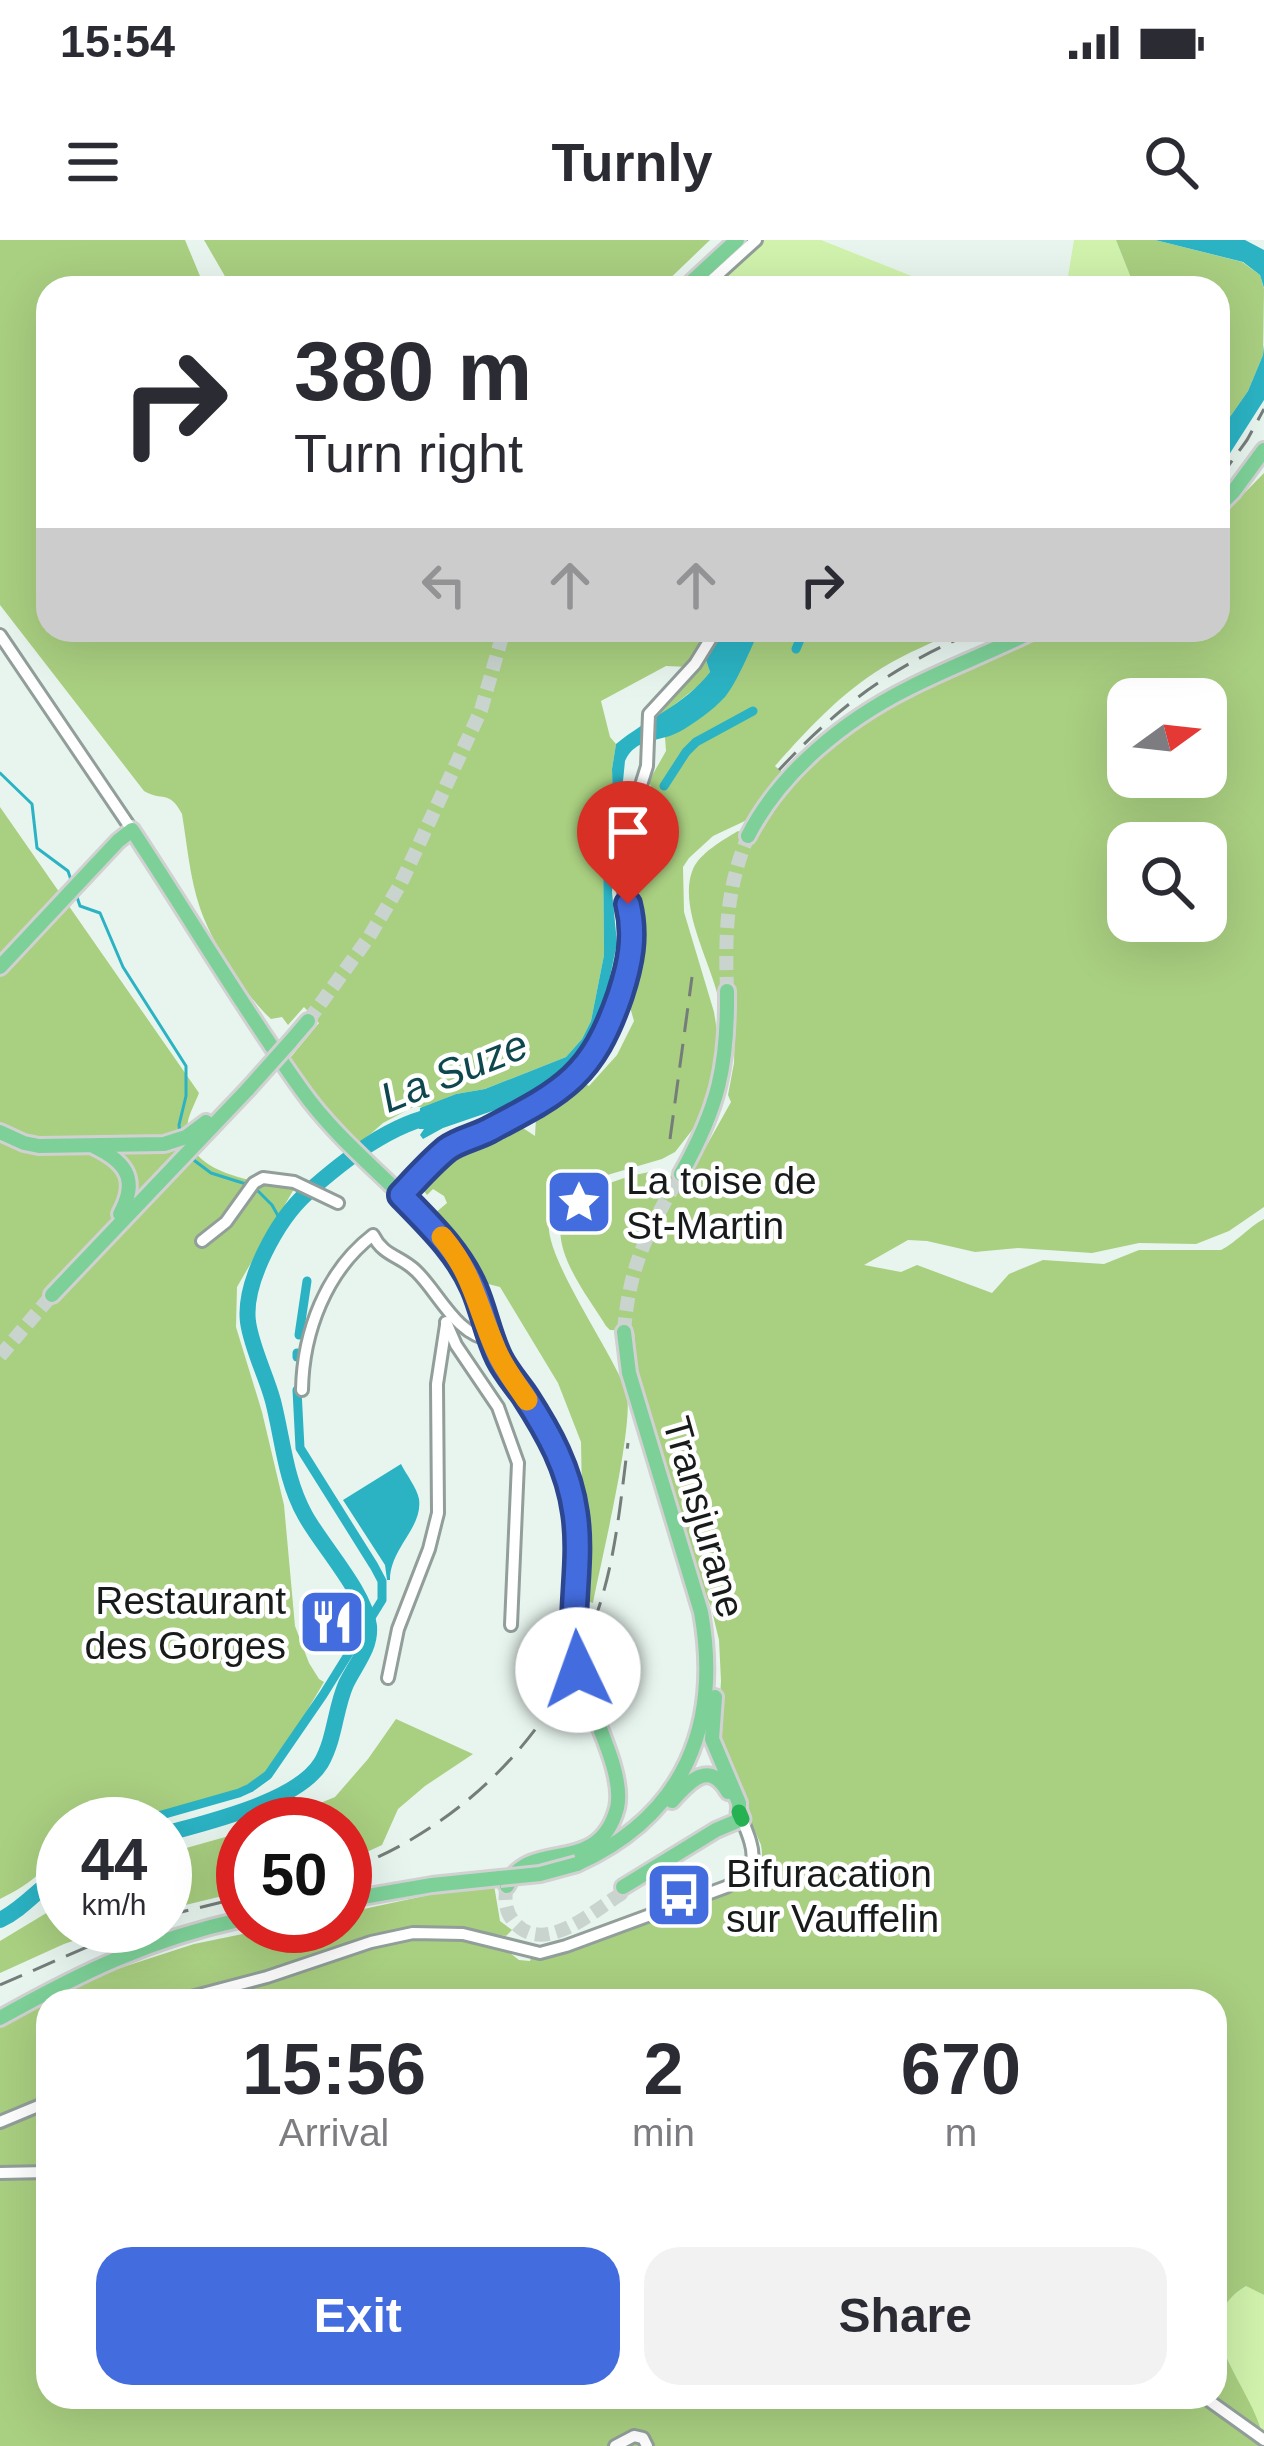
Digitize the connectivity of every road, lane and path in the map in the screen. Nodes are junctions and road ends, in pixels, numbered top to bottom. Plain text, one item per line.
1 (737, 240) edge
2 (756, 240) edge
3 (698, 276) edge
4 (716, 276) edge
5 (1264, 451) edge
6 (1230, 495) edge
7 (0, 634) edge
8 (709, 642) edge
9 (1009, 642) edge
10 (132, 830) junction
11 (748, 836) tunnel mouth
12 (0, 967) edge
13 (727, 991) tunnel mouth
14 (306, 1023) tunnel mouth
15 (248, 1089) junction
16 (0, 1132) edge
17 (95, 1147) junction
18 (681, 1174) tunnel mouth
19 (398, 1192) junction
20 (338, 1203) dead end
21 (107, 1236) junction
22 (202, 1241) dead end
23 (52, 1295) tunnel mouth
24 (444, 1307) junction
25 (446, 1324) junction
26 (624, 1332) tunnel mouth
27 (492, 1340) junction
28 (302, 1390) dead end
29 (512, 1625) dead end
30 (708, 1652) junction
31 (388, 1678) dead end
32 (691, 1771) junction
33 (741, 1815) junction
34 (507, 1883) junction
35 (622, 1887) tunnel mouth
36 (372, 1895) edge
37 (216, 1925) edge
38 (52, 1989) edge
39 (222, 1989) edge
40 (36, 1998) edge
41 (0, 2018) edge
42 (36, 2107) edge
43 (0, 2122) edge
44 (36, 2172) edge
45 (0, 2173) edge
46 (1221, 2409) edge
47 (1264, 2440) edge
48 (615, 2446) edge
49 (647, 2446) edge

1 - 3 main road
2 - 4 street
5 - 6 main road
7 - 10 street
8 - 19 street
9 - 11 main road
10 - 12 main road
10 - 19 main road
13 - 18 main road
14 - 15 main road, bridge
15 - 17 main road
15 - 21 main road
16 - 17 main road
17 - 21 main road
19 - 27 main road
20 - 22 street
21 - 23 main road
24 - 25 street
24 - 27 street
24 - 28 street
25 - 29 street
25 - 31 street
26 - 30 main road, Transjurane
27 - 34 main road
30 - 32 main road, Transjurane
30 - 33 main road
32 - 33 main road
32 - 34 main road, bridge
33 - 35 main road
33 - 39 street
34 - 36 main road
37 - 38 main road
40 - 41 main road
42 - 43 street
44 - 45 street
46 - 47 street
48 - 49 street

